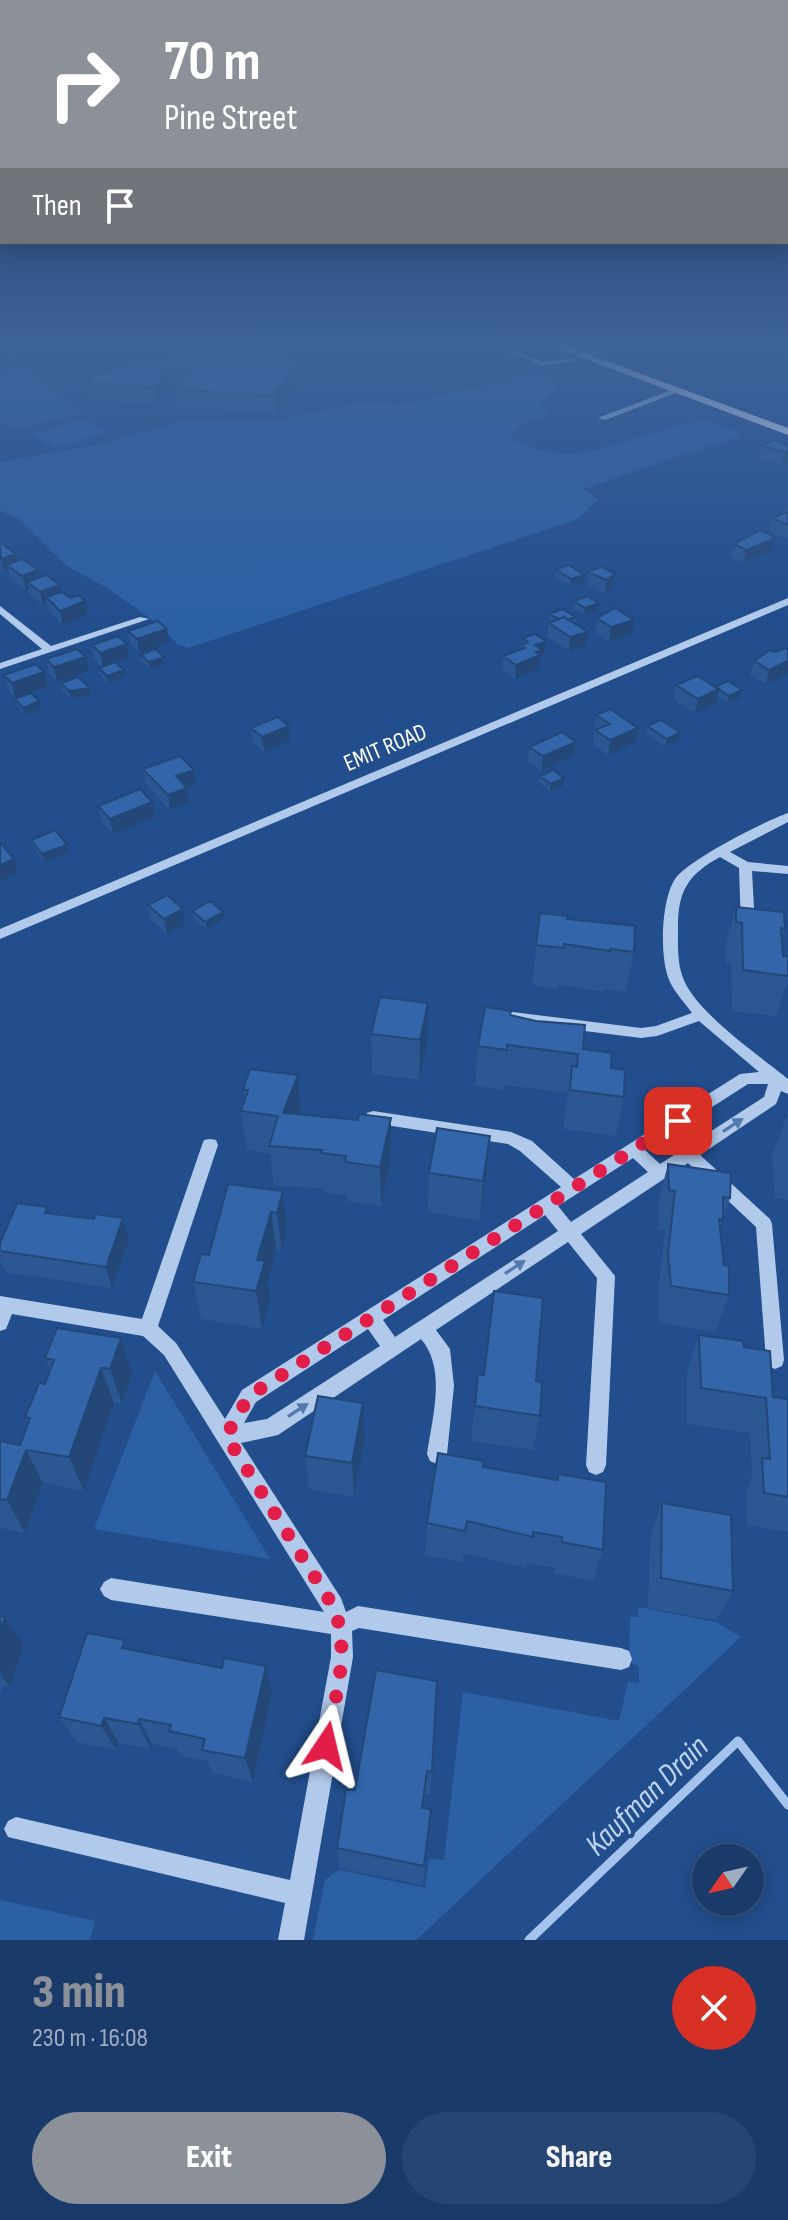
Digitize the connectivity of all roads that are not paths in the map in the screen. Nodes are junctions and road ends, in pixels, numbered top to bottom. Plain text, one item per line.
1 (788, 601) edge
2 (0, 609) edge
3 (144, 619) dead end
4 (50, 650) junction
5 (0, 666) edge
6 (788, 817) edge
7 (721, 852) junction
8 (745, 866) junction
9 (788, 870) edge
10 (0, 934) edge
11 (749, 939) edge
12 (701, 1015) junction
13 (505, 1016) edge
14 (782, 1083) edge
15 (368, 1116) edge
16 (210, 1145) dead end
17 (633, 1149) junction
18 (689, 1154) junction
19 (659, 1173) junction
20 (573, 1188) junction
21 (547, 1205) junction
22 (572, 1231) junction
23 (2, 1311) edge
24 (371, 1318) junction
25 (423, 1328) junction
26 (148, 1329) junction
27 (392, 1348) junction
28 (775, 1360) dead end
29 (226, 1436) junction
30 (437, 1454) edge
31 (596, 1465) dead end
32 (111, 1589) dead end
33 (341, 1625) junction
34 (621, 1659) dead end
35 (16, 1829) dead end
36 (299, 1894) junction
37 (291, 1940) edge

1 - 10 street, EMIT ROAD
2 - 4 street
3 - 4 street
4 - 5 street
6 - 7 street
7 - 8 street
7 - 12 street
8 - 9 street
8 - 11 street
12 - 13 street
12 - 14 street
14 - 17 street
18 -> 14 street
15 - 20 street
16 - 26 street
17 - 19 street
17 - 20 street
18 - 19 street
18 - 28 street
19 - 22 street
20 - 21 street
21 - 22 street
21 - 24 street
25 -> 22 street
22 - 31 street
23 - 26 street
24 - 27 street
24 - 29 street
25 - 27 street
25 - 30 street
26 - 29 street
29 -> 27 street
29 - 33 street
32 - 33 street
33 - 34 street
33 - 36 street
35 - 36 street
36 - 37 street

